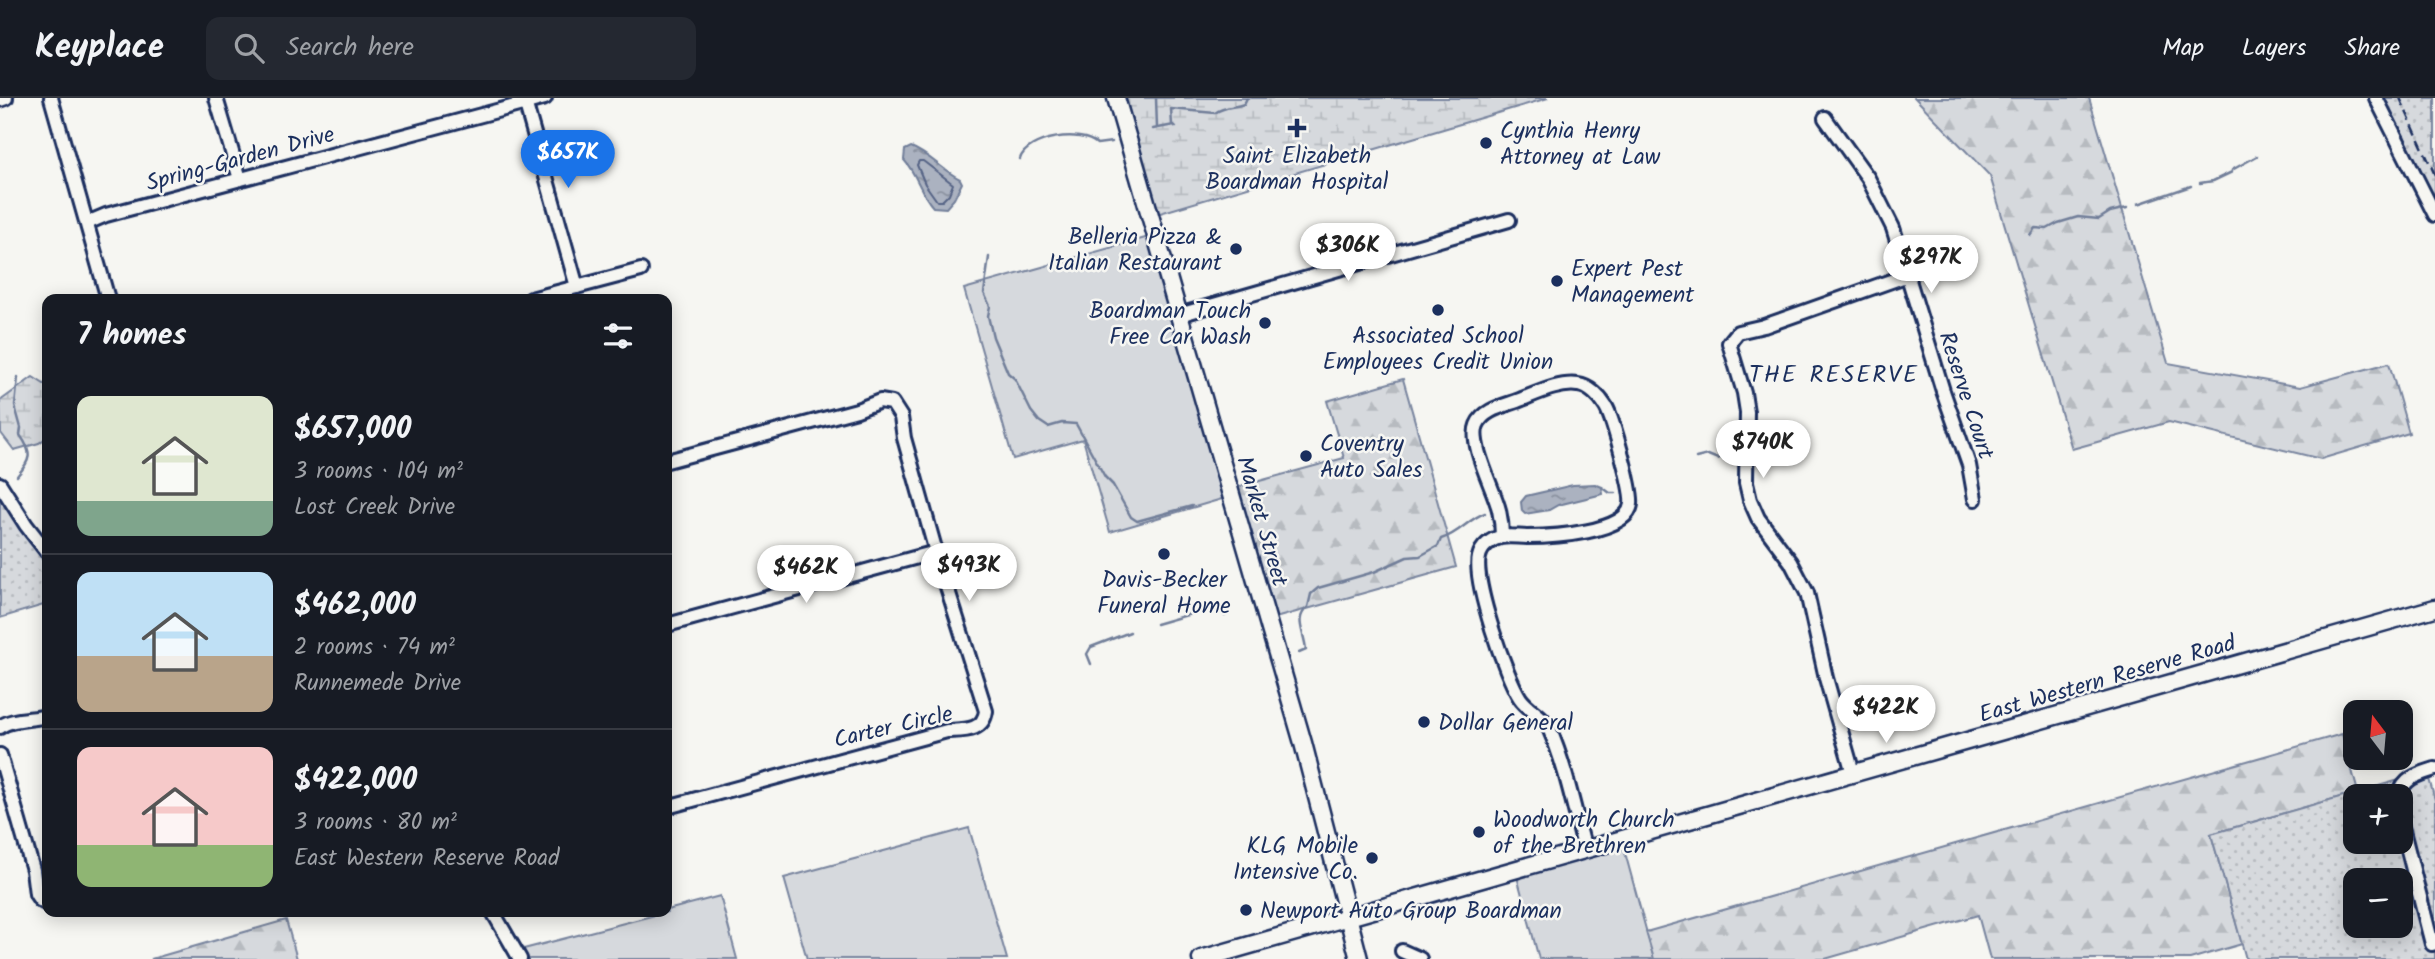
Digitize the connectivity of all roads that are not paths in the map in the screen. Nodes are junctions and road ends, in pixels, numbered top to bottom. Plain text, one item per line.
1 (6, 98) edge
2 (51, 98) edge
3 (216, 98) edge
4 (545, 98) edge
5 (1116, 98) edge
6 (2376, 98) edge
7 (0, 100) edge
8 (525, 101) edge
9 (1825, 118) dead end
10 (240, 180) junction
11 (2435, 215) edge
12 (1509, 220) dead end
13 (87, 223) junction
14 (641, 270) dead end
15 (1908, 275) junction
16 (577, 287) junction
17 (107, 294) edge
18 (550, 294) edge
19 (1179, 315) junction
20 (672, 460) edge
21 (0, 484) edge
22 (1975, 499) dead end
23 (1502, 536) junction
24 (42, 546) edge
25 (936, 552) junction
26 (2435, 608) edge
27 (672, 624) edge
28 (42, 717) edge
29 (0, 727) edge
30 (0, 755) edge
31 (2435, 769) edge
32 (1853, 773) junction
33 (2405, 784) edge
34 (672, 806) edge
35 (1585, 850) junction
36 (2409, 854) edge
37 (42, 901) edge
38 (496, 917) edge
39 (1347, 917) junction
40 (2433, 943) edge
41 (1402, 951) dead end
42 (520, 959) edge
43 (1201, 959) edge
44 (1359, 959) edge
45 (1420, 959) edge

1 - 7 street
2 - 13 street
3 - 10 street
4 - 8 street, Spring-Garden Drive
5 - 19 main road, Market Street
6 - 11 street
8 - 10 street, Spring-Garden Drive
8 - 16 street
9 - 15 street, Reserve Court
10 - 13 street, Spring-Garden Drive
12 - 19 street
13 - 17 street
14 - 16 street
15 - 22 street, Reserve Court
15 - 32 street
16 - 18 street
19 - 39 main road, Market Street
20 - 25 street, Carter Circle
21 - 24 street
23 - 23 street
23 - 35 street
25 - 27 street
25 - 34 street, Carter Circle
26 - 32 main road, East Western Reserve Road
28 - 29 street
30 - 37 street
31 - 33 street
32 - 35 main road, East Western Reserve Road
35 - 39 main road, East Western Reserve Road
36 - 40 street
38 - 42 street
39 - 43 main road, East Western Reserve Road
39 - 44 main road, Market Street
41 - 45 street

